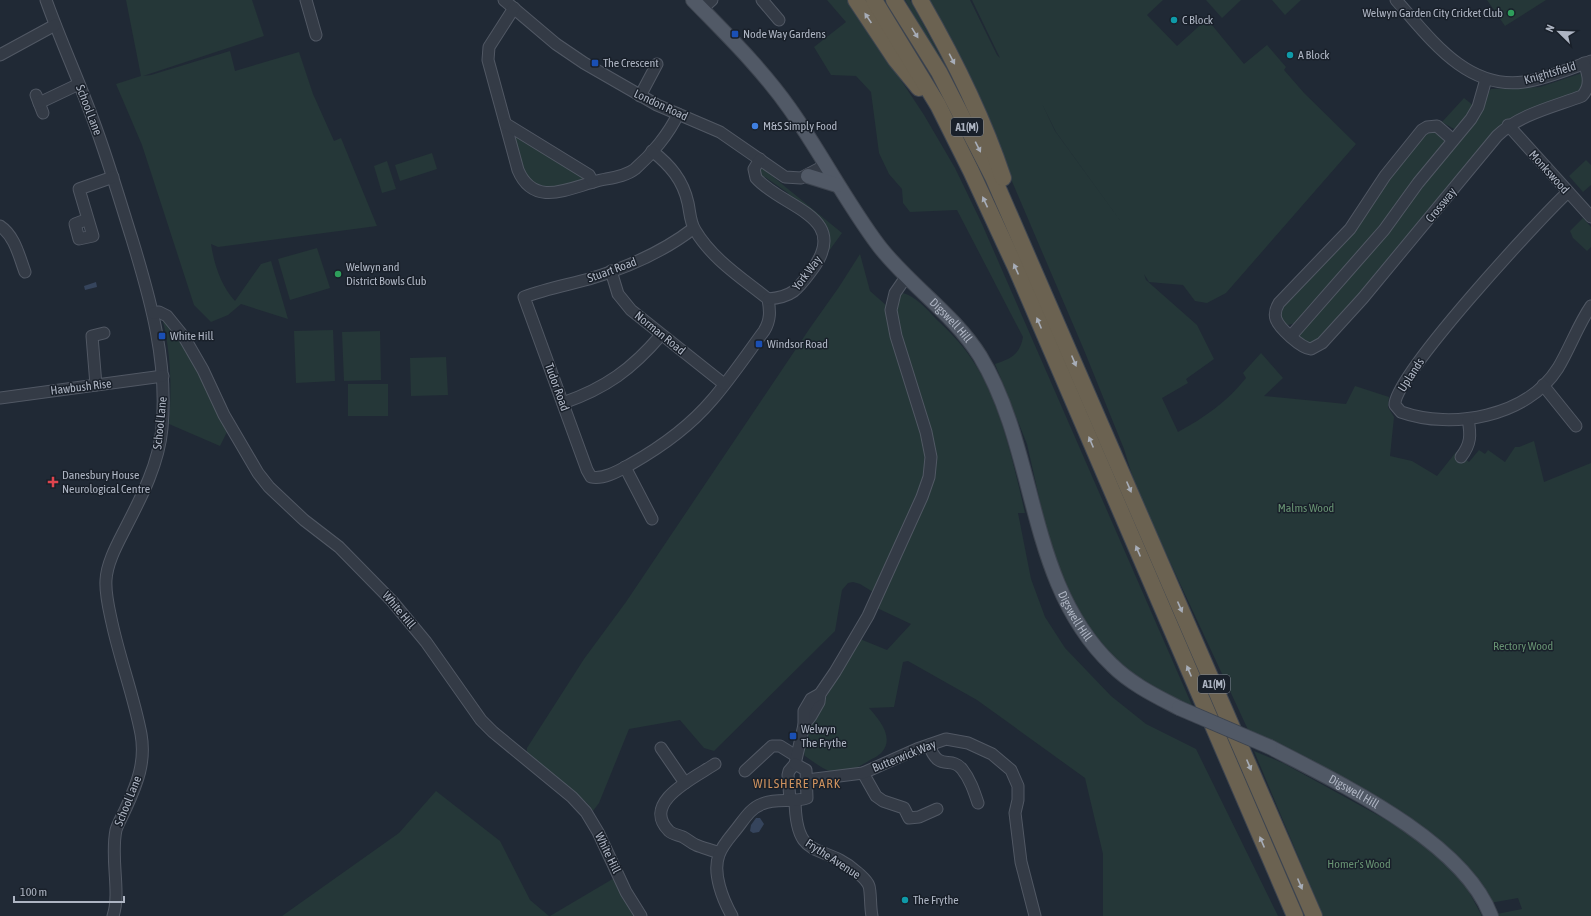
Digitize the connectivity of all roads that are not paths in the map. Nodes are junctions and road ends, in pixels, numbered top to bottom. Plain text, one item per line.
1 (46, 0) edge
2 (306, 0) edge
3 (504, 0) edge
4 (762, 0) edge
5 (856, 0) edge
6 (874, 0) edge
7 (894, 0) edge
8 (920, 0) edge
9 (1396, 0) edge
10 (702, 3) edge
11 (514, 8) junction
12 (779, 20) dead end
13 (55, 25) junction
14 (316, 35) dead end
15 (0, 55) edge
16 (1588, 62) edge
17 (657, 64) dead end
18 (1486, 79) junction
19 (79, 84) junction
20 (1589, 92) edge
21 (640, 96) junction
22 (39, 104) dead end
23 (678, 114) junction
24 (945, 120) junction
25 (506, 124) junction
26 (1508, 125) junction
27 (1453, 140) junction
28 (652, 151) junction
29 (760, 159) junction
30 (826, 165) junction
31 (808, 176) junction
32 (113, 177) junction
33 (593, 182) junction
34 (837, 185) junction
35 (1568, 192) junction
36 (1591, 217) edge
37 (88, 219) dead end
38 (0, 226) edge
39 (694, 228) junction
40 (1030, 260) junction
41 (611, 271) junction
42 (25, 272) dead end
43 (906, 277) junction
44 (524, 297) joint
45 (768, 298) junction
46 (1591, 306) edge
47 (153, 313) junction
48 (104, 333) dead end
49 (661, 335) junction
50 (1291, 336) junction
51 (163, 376) junction
52 (724, 384) junction
53 (96, 385) junction
54 (1543, 385) junction
55 (0, 395) edge
56 (563, 403) junction
57 (1468, 419) junction
58 (1576, 426) dead end
59 (1461, 457) dead end
60 (625, 467) junction
61 (652, 519) dead end
62 (1235, 732) junction
63 (930, 744) junction
64 (661, 748) dead end
65 (795, 760) junction
66 (715, 764) dead end
67 (745, 771) dead end
68 (863, 773) junction
69 (807, 780) junction
70 (685, 783) junction
71 (792, 800) junction
72 (978, 803) dead end
73 (937, 810) dead end
74 (719, 853) junction
75 (113, 916) edge
76 (640, 916) edge
77 (732, 916) edge
78 (872, 916) edge
79 (1035, 916) edge
80 (1295, 916) edge
81 (1314, 916) edge
82 (1491, 916) edge

1 - 13 street, School Lane
2 - 14 street
3 - 11 street, London Road
4 - 12 street
24 -> 5 highway, A1(M)
6 - 24 highway, A1(M)
7 -> 40 highway, A1(M)
8 -> 40 highway, A1(M)
9 - 18 street, Knightsfield
10 - 30 main road, Digswell Hill
11 - 21 street, London Road
11 - 25 street
13 - 15 street
13 - 19 street, School Lane
16 - 18 street, Knightsfield
16 - 20 street, Crossway
17 - 21 street
18 - 27 street
19 - 22 street
19 - 32 street, School Lane
20 - 26 street, Crossway
21 - 23 street, London Road
23 - 28 street
23 - 29 street, London Road
80 -> 24 highway, A1(M)
25 - 33 street
25 - 33 street
26 - 35 street, Monkswood
26 - 50 street, Crossway
27 - 50 street
27 - 50 street, Crossway
28 - 33 street
28 - 39 street
29 - 31 street, London Road
29 - 45 street, York Way
30 - 31 street, London Road
30 - 34 main road, Digswell Hill
31 - 34 main road
32 - 37 street
32 - 47 street, School Lane
34 - 43 main road, Digswell Hill
35 - 36 street, Monkswood
35 - 57 street, Uplands
38 - 42 street
39 - 41 street, Stuart Road
39 - 45 street
40 -> 62 highway, A1(M)
41 - 44 street, Stuart Road
41 - 49 street, Norman Road
43 - 62 main road, Digswell Hill, bridge
43 - 65 street, Frythe Avenue
44 - 56 street, Tudor Road
45 - 52 street
46 - 54 street, Uplands
47 - 51 street, School Lane
47 - 76 street, White Hill
48 - 53 street
49 - 52 street, Norman Road
49 - 56 street
51 - 53 street, Hawbush Rise
51 - 75 street, School Lane
52 - 60 street
53 - 55 street, Hawbush Rise
54 - 57 street, Uplands
54 - 58 street
56 - 60 street, Tudor Road
57 - 59 street
60 - 61 street
62 -> 81 highway, A1(M)
62 - 82 main road, Digswell Hill, bridge
63 - 68 street, Butterwick Way
63 - 72 street
63 - 79 street, Butterwick Way
64 - 70 street
65 - 67 street
65 - 69 street
65 - 71 street, Frythe Avenue
66 - 70 street
68 - 69 street, Butterwick Way
68 - 73 street
69 - 71 street
70 - 74 street
71 - 74 street
71 - 78 street, Frythe Avenue
74 - 77 street

